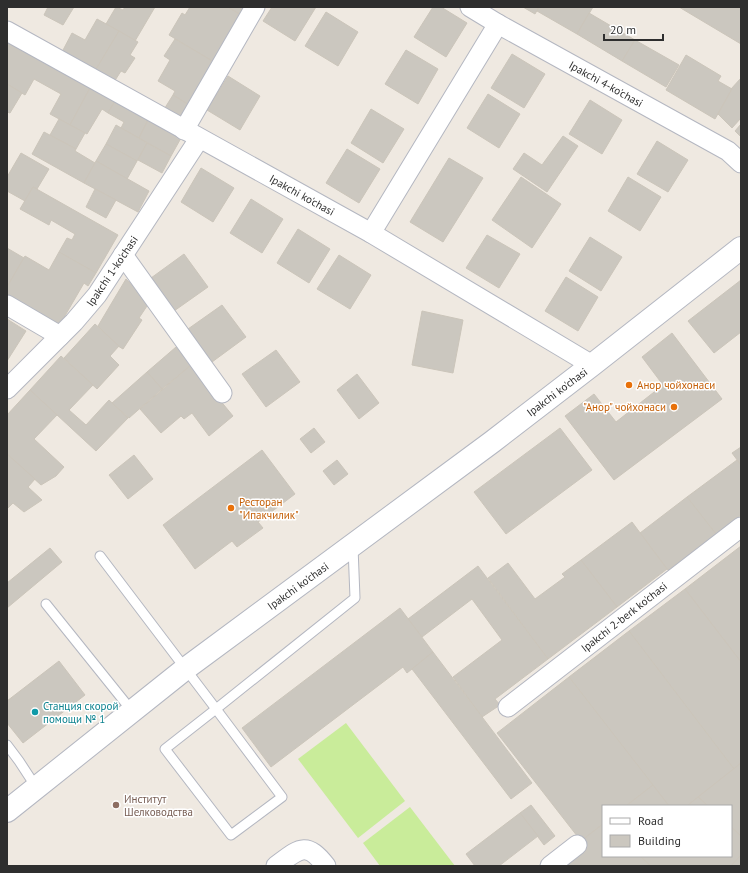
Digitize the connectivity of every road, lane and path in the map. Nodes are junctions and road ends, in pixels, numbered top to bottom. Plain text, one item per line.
1 (255, 7) edge
2 (470, 7) edge
3 (498, 24) junction
4 (7, 31) edge
5 (192, 134) junction
6 (741, 163) edge
7 (371, 234) junction
8 (741, 248) edge
9 (123, 255) junction
10 (7, 306) edge
11 (60, 336) junction
12 (592, 365) junction
13 (7, 389) edge
14 (222, 393) dead end
15 (741, 527) edge
16 (353, 546) junction
17 (100, 556) dead end
18 (46, 604) dead end
19 (185, 669) junction
20 (508, 707) dead end
21 (216, 709) junction
22 (132, 711) junction
23 (7, 745) edge
24 (36, 787) junction
25 (7, 811) edge
26 (577, 845) dead end
27 (276, 866) edge
28 (326, 866) edge
29 (550, 866) edge

1 - 5 street, Ipakchi 1-ko'chasi
2 - 3 street, Ipakchi 4-ko'chasi
3 - 6 street, Ipakchi 4-ko'chasi
3 - 7 street
4 - 5 street, Ipakchi ko'chasi
5 - 7 street, Ipakchi ko'chasi
5 - 9 street, Ipakchi 1-ko'chasi
7 - 12 street, Ipakchi ko'chasi
8 - 12 main road, Ipakchi ko'chasi
9 - 11 street, Ipakchi 1-ko'chasi
9 - 14 street
10 - 11 street
11 - 13 street, Ipakchi 1-ko'chasi
12 - 16 main road, Ipakchi ko'chasi
15 - 20 street, Ipakchi 2-berk ko'chasi
16 - 19 main road, Ipakchi ko'chasi
16 - 21 lane
17 - 19 lane
18 - 22 lane
19 - 21 lane
19 - 22 main road, Ipakchi ko'chasi
21 - 21 lane
22 - 24 main road, Ipakchi ko'chasi
23 - 24 lane
24 - 25 main road, Ipakchi ko'chasi
26 - 29 street
27 - 28 street

